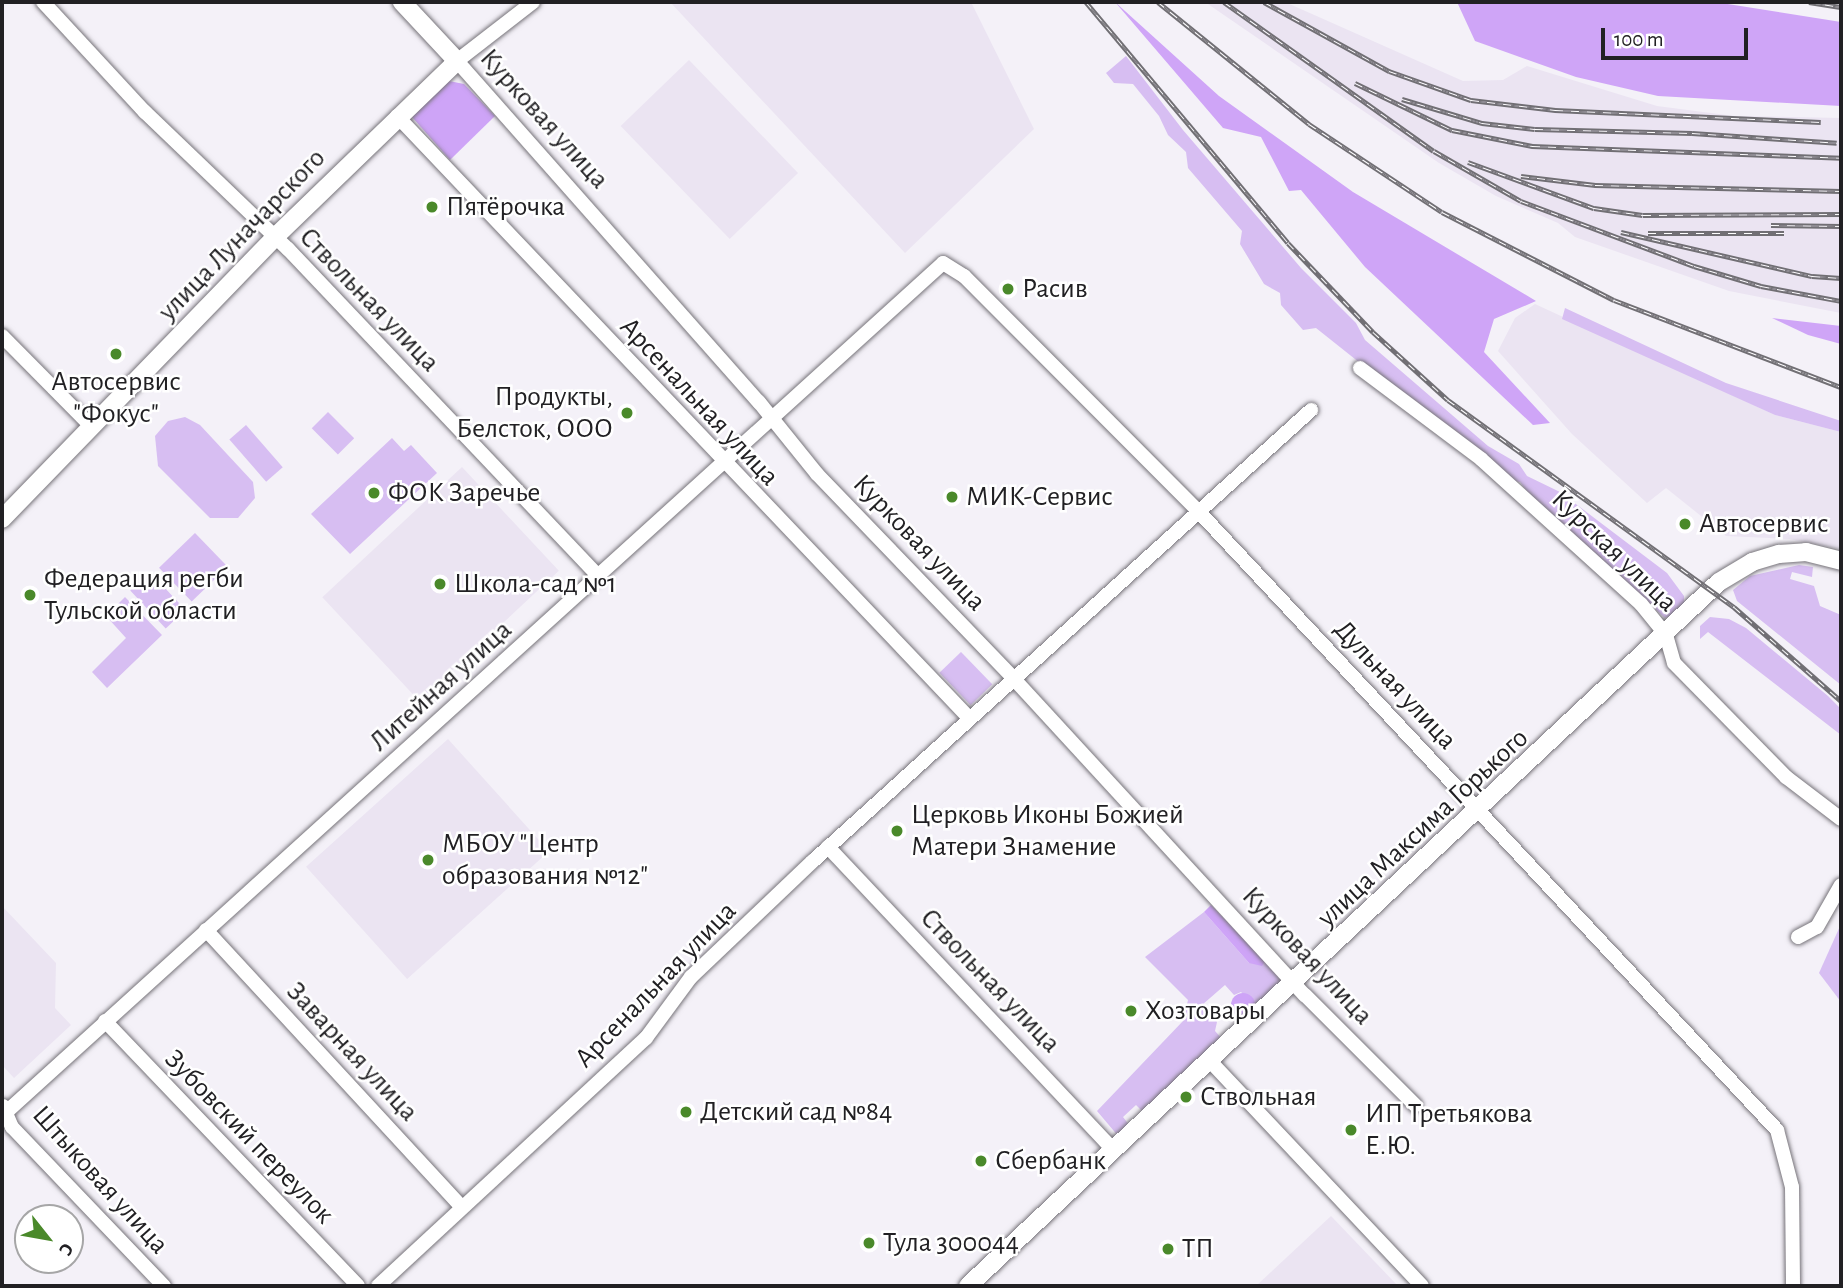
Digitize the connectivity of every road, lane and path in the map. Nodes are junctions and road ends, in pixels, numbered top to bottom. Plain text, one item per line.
1 (43, 2) edge
2 (401, 2) edge
3 (533, 2) edge
4 (457, 61) junction
5 (397, 116) junction
6 (275, 237) junction
7 (943, 263) joint
8 (2, 337) edge
9 (1360, 368) dead end
10 (1311, 410) dead end
11 (771, 419) junction
12 (92, 428) junction
13 (722, 463) junction
14 (1200, 513) junction
15 (2, 519) edge
16 (1841, 561) edge
17 (598, 576) junction
18 (1666, 635) junction
19 (1013, 678) junction
20 (968, 718) junction
21 (1480, 811) junction
22 (1841, 818) edge
23 (828, 847) junction
24 (1841, 886) edge
25 (206, 930) junction
26 (1798, 937) dead end
27 (1294, 983) junction
28 (105, 1021) junction
29 (1210, 1061) junction
30 (1415, 1105) dead end
31 (4, 1111) edge
32 (1114, 1151) junction
33 (462, 1207) junction
34 (164, 1286) edge
35 (358, 1286) edge
36 (379, 1286) edge
37 (968, 1286) edge
38 (1422, 1286) edge
39 (1793, 1286) edge

1 - 6 street, Ствольная улица
2 - 4 main road, Курковая улица
3 - 4 street, улица Луначарского
4 - 5 main road, улица Луначарского
4 - 11 street, Курковая улица
5 - 6 main road, улица Луначарского
5 - 13 street, Арсенальная улица
6 - 12 main road, улица Луначарского
6 - 17 street, Ствольная улица
7 - 11 street, Литейная улица
7 - 14 street, Дульная улица
8 - 12 street
9 - 18 street, Курская улица
10 - 14 street, Арсенальная улица
11 - 13 street, Литейная улица
11 - 19 street, Курковая улица
12 - 15 main road, улица Луначарского
13 - 17 street, Литейная улица
13 - 20 street, Арсенальная улица
14 - 19 street, Арсенальная улица
14 - 21 street, Дульная улица
16 - 18 main road, улица Максима Горького
17 - 25 street, Литейная улица
18 - 21 main road, улица Максима Горького
18 - 22 street, Курская улица
19 - 20 street, Арсенальная улица
19 - 27 street, Курковая улица
20 - 23 street, Арсенальная улица
21 - 27 main road, улица Максима Горького
21 - 39 street, Дульная улица
23 - 32 street, Ствольная улица
23 - 33 street, Арсенальная улица
24 - 26 street
25 - 28 street, Литейная улица
25 - 33 street, Заварная улица
27 - 29 main road, улица Максима Горького
27 - 30 street, Курковая улица
28 - 31 street, Литейная улица
28 - 35 street, Зубовский переулок
29 - 32 main road, улица Максима Горького
29 - 38 street
31 - 34 street, Штыковая улица
32 - 37 main road, улица Максима Горького
33 - 36 street, Арсенальная улица

